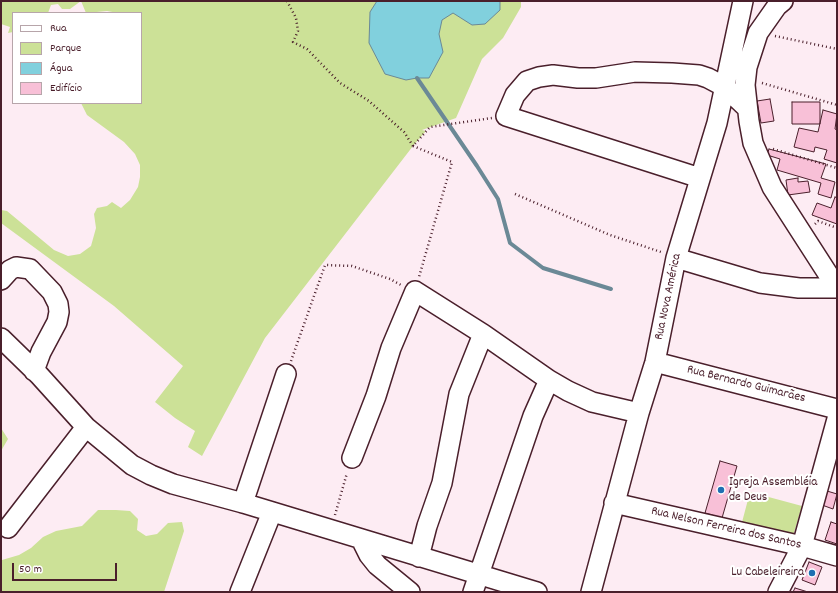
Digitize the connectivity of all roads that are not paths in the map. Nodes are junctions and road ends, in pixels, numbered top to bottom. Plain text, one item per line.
1 (743, 1) edge
2 (783, 1) edge
3 (725, 87) junction
4 (746, 107) junction
5 (700, 178) junction
6 (676, 258) junction
7 (1, 280) edge
8 (837, 288) edge
9 (483, 334) junction
10 (1, 338) edge
11 (654, 362) junction
12 (36, 373) junction
13 (286, 374) road end
14 (549, 380) junction
15 (837, 409) edge
16 (639, 413) junction
17 (837, 419) edge
18 (86, 427) junction
19 (352, 458) road end
20 (243, 503) junction
21 (614, 503) junction
22 (272, 512) junction
23 (8, 528) dead end
24 (361, 539) junction
25 (802, 546) junction
26 (837, 556) edge
27 (419, 557) junction
28 (479, 574) junction
29 (240, 592) edge
30 (410, 592) edge
31 (472, 592) edge
32 (537, 592) edge
33 (591, 592) edge
34 (778, 592) edge

1 - 3 street, Rua Nova América
2 - 4 street
3 - 4 street
3 - 5 street, Rua Nova América
3 - 5 street
4 - 8 street
5 - 6 street, Rua Nova América
6 - 8 street
6 - 11 street, Rua Nova América
7 - 12 street
9 - 14 street
9 - 19 street
9 - 27 street
10 - 12 street
11 - 15 street, Rua Bernardo Guimarães
11 - 16 street, Rua Nova América
12 - 18 street
13 - 20 street
14 - 16 street
14 - 28 street
16 - 21 street, Rua Nova América
17 - 25 street
18 - 20 street
18 - 23 street
20 - 22 street
21 - 25 street, Rua Nelson Ferreira dos Santos
21 - 33 street, Rua Nova América
22 - 24 street
22 - 29 street
24 - 27 street
24 - 30 street
25 - 26 street, Rua Nelson Ferreira dos Santos
25 - 34 street
27 - 28 street
28 - 31 street
28 - 32 street

